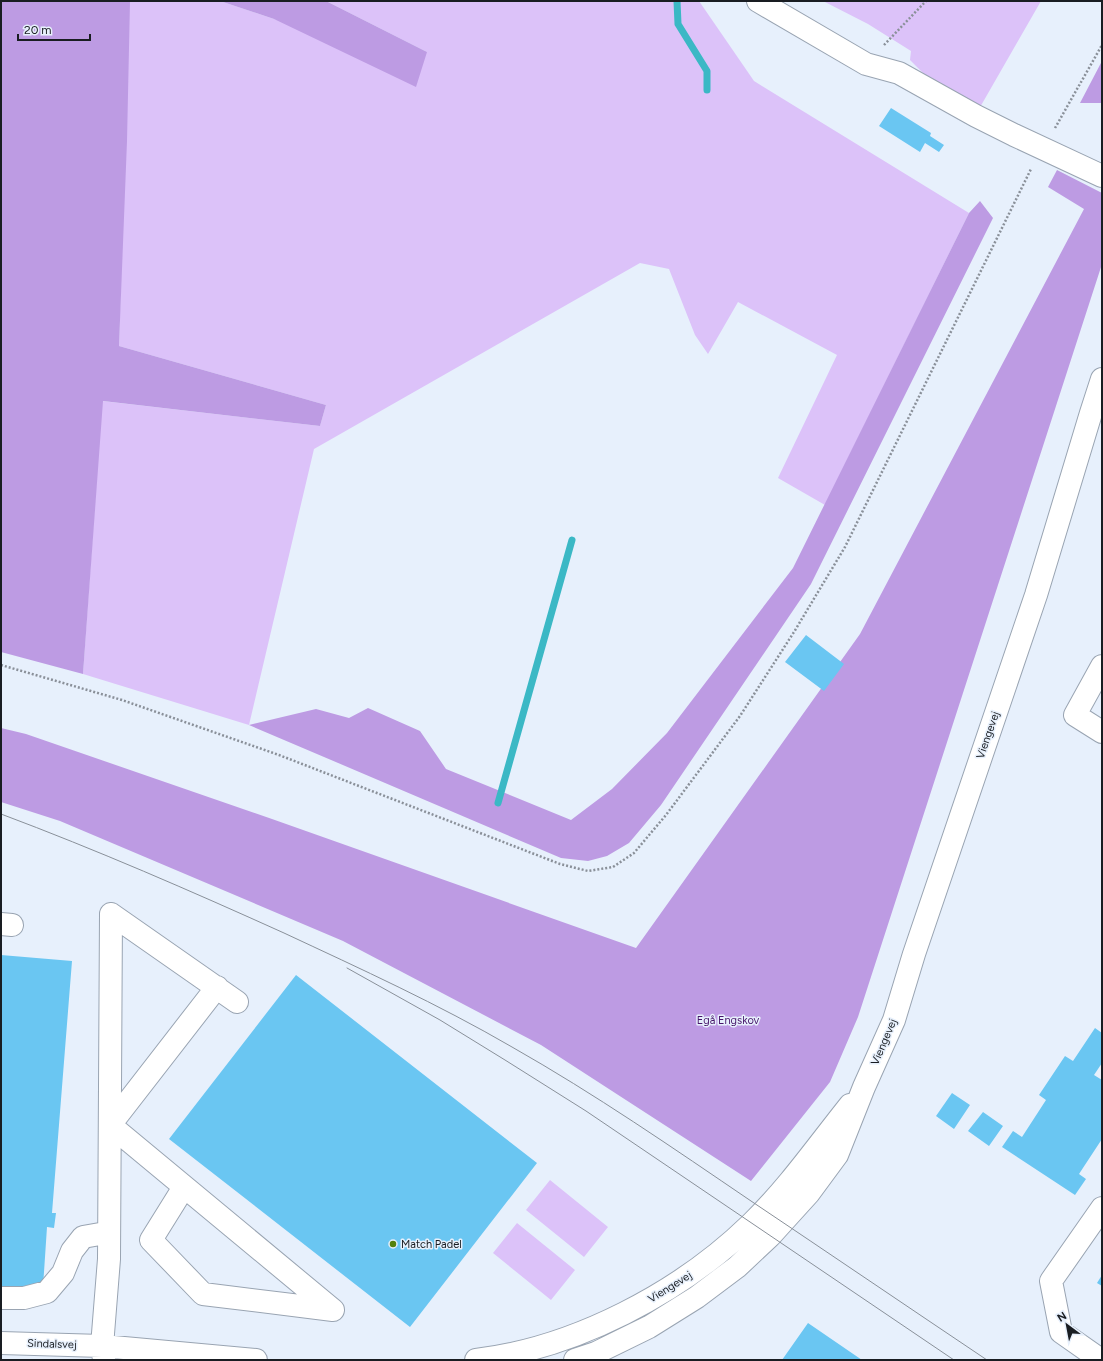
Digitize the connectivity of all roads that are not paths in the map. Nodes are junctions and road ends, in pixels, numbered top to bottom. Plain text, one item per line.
1 (758, 1) edge
2 (1102, 176) edge
3 (1102, 379) edge
4 (1102, 666) edge
5 (1102, 732) edge
6 (217, 987) junction
7 (237, 1002) dead end
8 (864, 1087) junction
9 (110, 1125) junction
10 (184, 1187) junction
11 (1102, 1208) edge
12 (109, 1234) junction
13 (1, 1298) edge
14 (1, 1343) edge
15 (42, 1352) edge
16 (103, 1353) edge
17 (168, 1360) edge
18 (256, 1360) edge
19 (476, 1360) edge
20 (575, 1360) edge
21 (1101, 1360) edge

1 - 2 street
3 - 8 street, Viengevej
4 - 5 street
6 - 7 street
6 - 9 street
6 - 9 street
8 - 19 street, Viengevej
8 - 20 street, Viengevej
9 - 10 street
9 - 12 street
10 - 10 street
11 - 21 street
12 - 13 street
12 - 16 street
14 - 15 street, Sindalsvej
15 - 16 street, Sindalsvej
16 - 17 street, Sindalsvej
16 - 18 street, Sindalsvej

